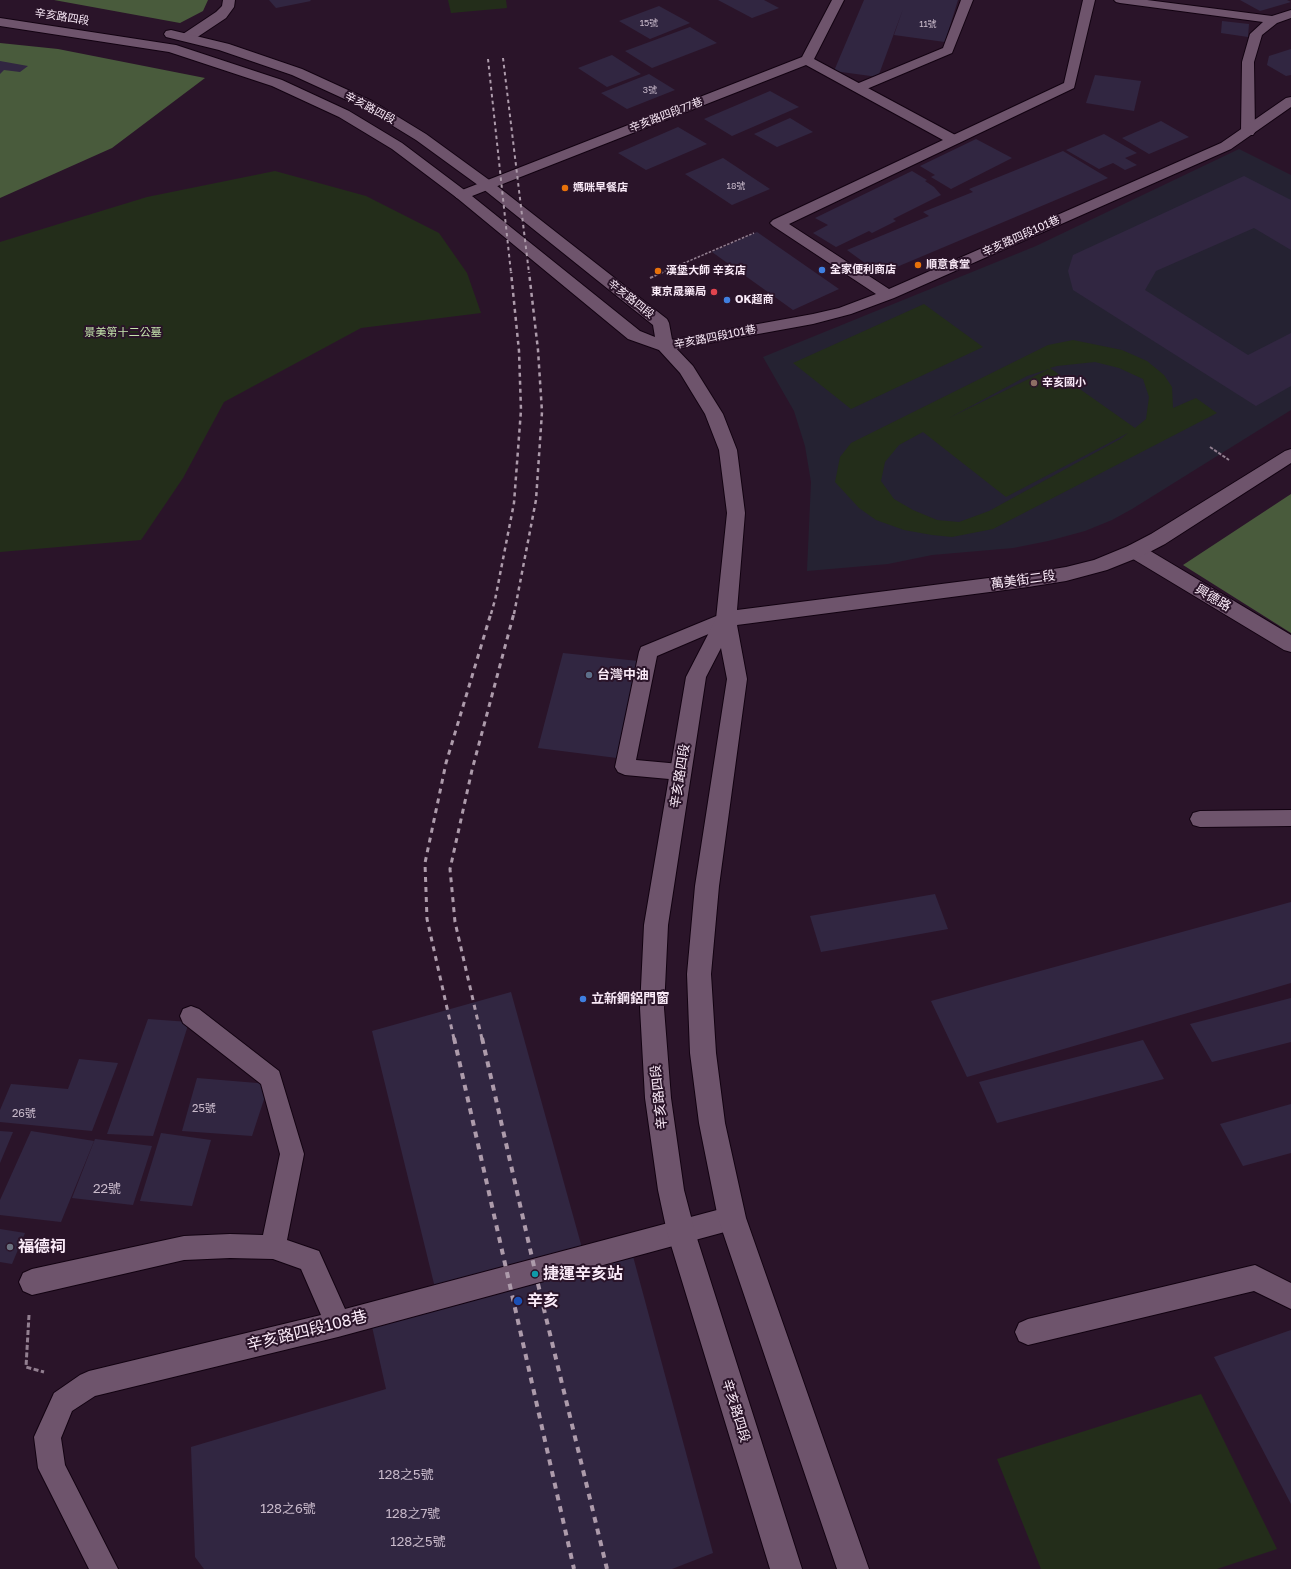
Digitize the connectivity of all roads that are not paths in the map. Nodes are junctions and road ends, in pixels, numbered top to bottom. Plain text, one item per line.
1 (228, 0) edge
2 (838, 0) edge
3 (967, 0) edge
4 (1089, 0) edge
5 (1120, 0) edge
6 (1291, 14) edge
7 (1273, 20) junction
8 (0, 22) edge
9 (159, 32) dead end
10 (188, 37) junction
11 (807, 60) junction
12 (858, 88) junction
13 (1291, 101) edge
14 (1248, 132) junction
15 (954, 140) junction
16 (487, 185) junction
17 (462, 194) junction
18 (888, 295) junction
19 (665, 346) junction
20 (1291, 455) edge
21 (1136, 551) junction
22 (726, 619) junction
23 (1291, 645) edge
24 (680, 772) junction
25 (1291, 818) edge
26 (1200, 819) dead end
27 (191, 1016) dead end
28 (732, 1218) junction
29 (681, 1232) junction
30 (273, 1247) junction
31 (32, 1282) road end
32 (1291, 1296) edge
33 (338, 1324) junction
34 (1028, 1332) dead end
35 (104, 1569) edge
36 (786, 1569) edge
37 (853, 1569) edge

1 - 10 main road
2 - 11 main road
3 - 12 lane
4 - 15 lane
5 - 7 lane
6 - 7 lane
7 - 14 lane
8 - 17 main road, 辛亥路四段
9 - 10 main road, 辛亥路四段
10 - 16 main road, 辛亥路四段
11 - 12 main road
11 - 16 main road, 辛亥路四段77巷
12 - 15 main road
13 - 14 main road, 辛亥路四段101巷
14 - 18 main road, 辛亥路四段101巷
15 - 18 main road
16 - 17 main road, 辛亥路四段77巷
16 - 19 main road, 辛亥路四段
17 - 19 main road, 辛亥路四段
18 - 19 main road, 辛亥路四段101巷
19 - 22 main road, 辛亥路四段
20 - 21 main road, 萬美街二段
21 - 22 main road, 萬美街二段
21 - 23 main road, 興德路
22 - 24 main road, 辛亥路四段
22 - 24 lane
22 - 28 main road, 辛亥路四段
24 - 29 main road, 辛亥路四段
25 - 26 lane
27 - 30 lane
28 - 29 lane, 辛亥路四段108巷
28 - 37 main road, 辛亥路四段
29 - 33 lane, 辛亥路四段108巷
29 - 36 main road, 辛亥路四段
30 - 31 lane
30 - 33 lane
32 - 34 lane
33 - 35 lane, 辛亥路四段108巷

